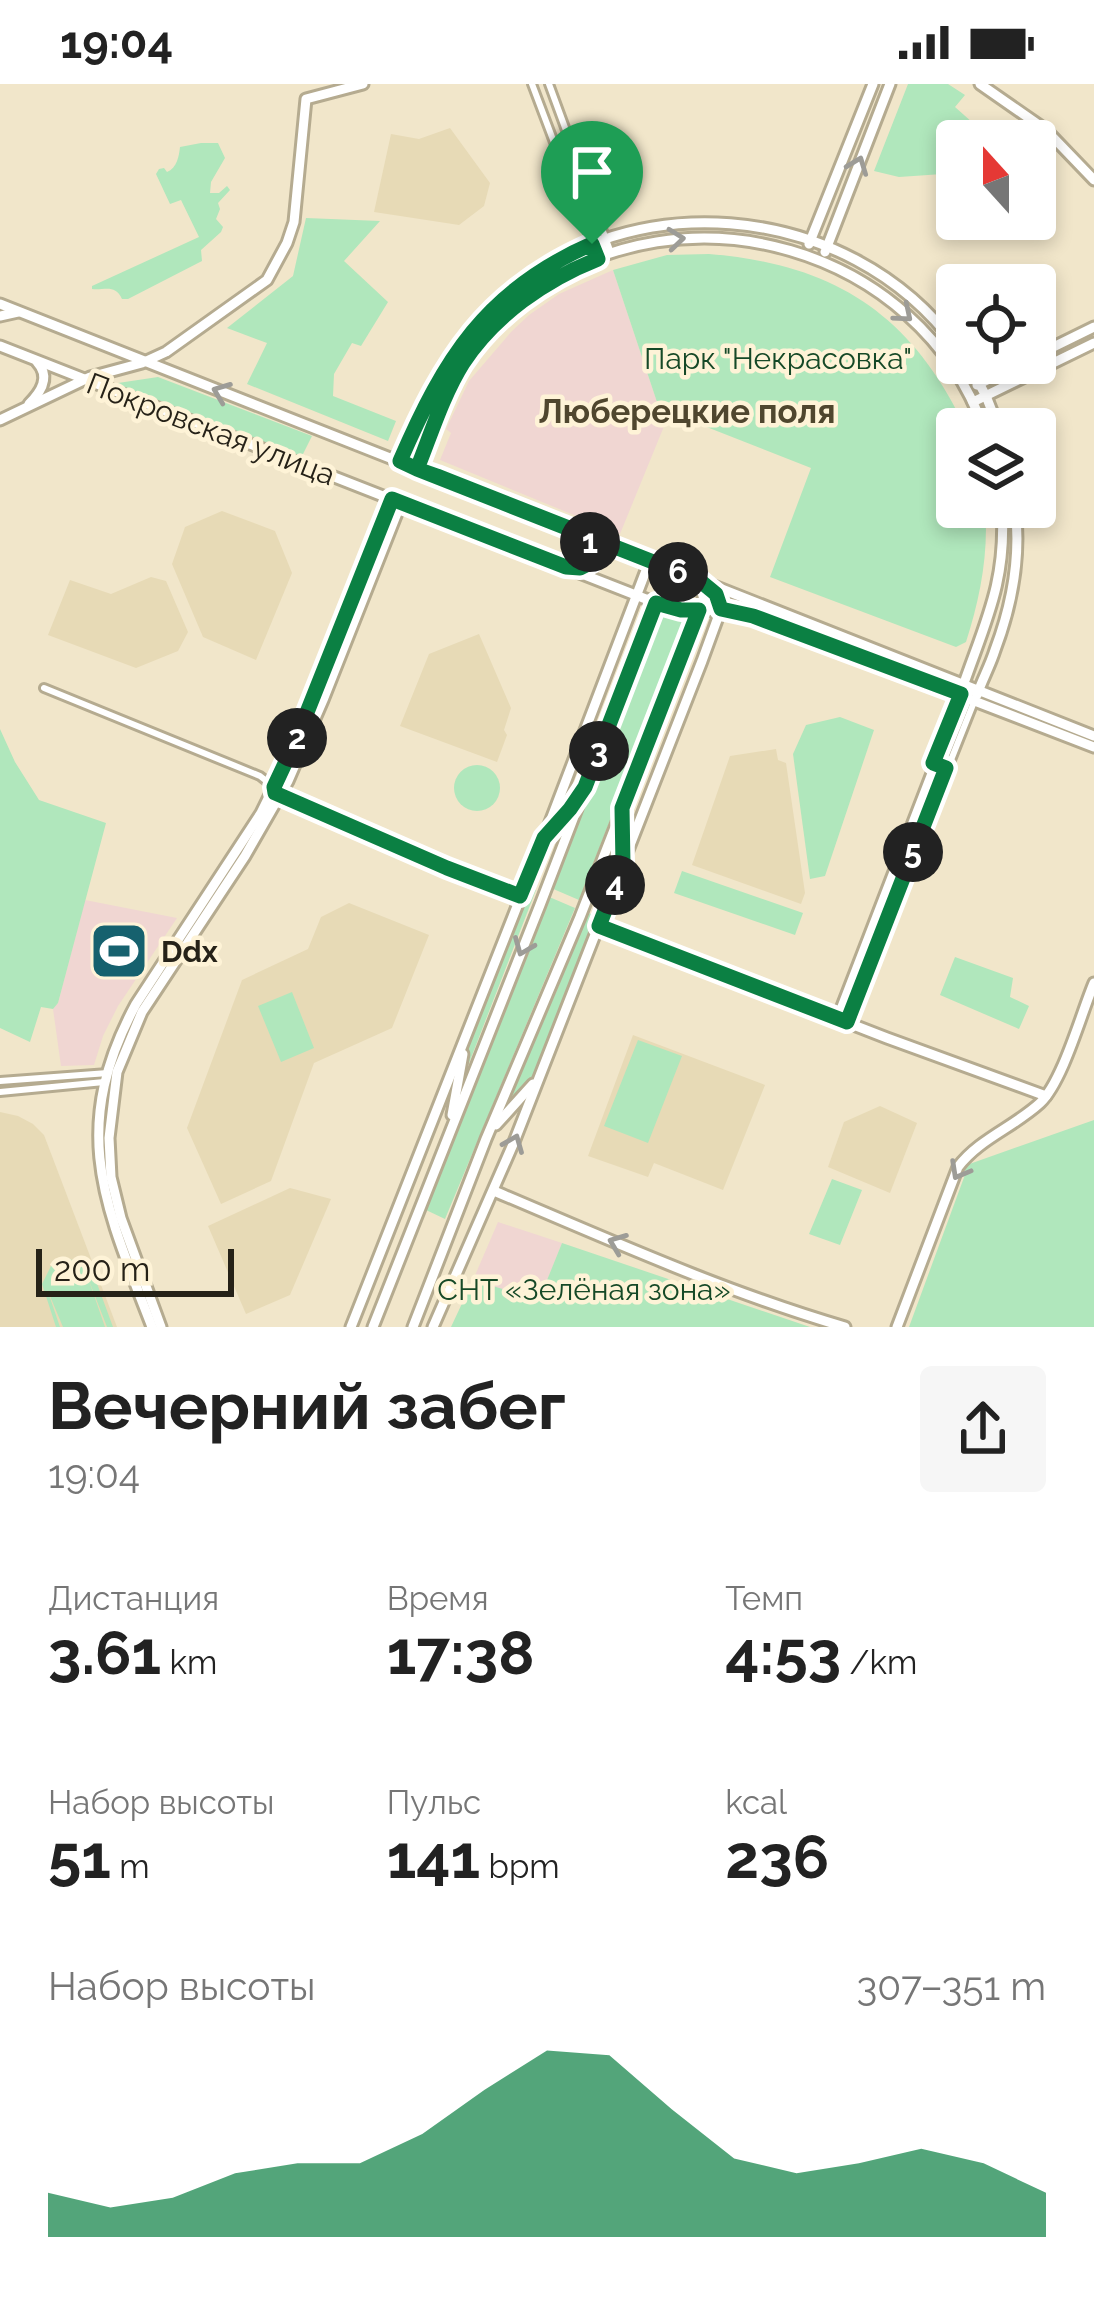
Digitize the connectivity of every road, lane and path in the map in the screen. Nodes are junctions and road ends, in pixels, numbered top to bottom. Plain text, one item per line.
1 (308, 84) edge
2 (362, 84) edge
3 (532, 84) edge
4 (548, 84) edge
5 (873, 84) edge
6 (890, 84) edge
7 (980, 84) edge
8 (306, 99) junction
9 (1094, 180) edge
10 (781, 232) junction
11 (605, 238) junction
12 (811, 241) junction
13 (592, 244) junction
14 (776, 246) junction
15 (827, 247) junction
16 (611, 253) junction
17 (805, 254) junction
18 (598, 259) junction
19 (821, 261) junction
20 (0, 304) edge
21 (23, 312) junction
22 (0, 316) edge
23 (936, 323) edge
24 (1094, 327) edge
25 (1094, 343) edge
26 (2, 345) edge
27 (1056, 346) edge
28 (173, 348) junction
29 (34, 358) junction
30 (145, 362) junction
31 (185, 378) junction
32 (86, 379) junction
33 (978, 384) edge
34 (980, 384) edge
35 (967, 390) junction
36 (986, 396) junction
37 (974, 402) junction
38 (976, 408) edge
39 (991, 408) edge
40 (22, 410) junction
41 (0, 420) edge
42 (411, 435) junction
43 (429, 439) junction
44 (400, 461) junction
45 (417, 469) junction
46 (397, 501) junction
47 (1003, 528) edge
48 (1017, 528) edge
49 (579, 532) junction
50 (650, 560) junction
51 (566, 567) junction
52 (674, 570) junction
53 (699, 580) junction
54 (637, 594) junction
55 (656, 603) junction
56 (721, 609) junction
57 (699, 610) junction
58 (980, 642) junction
59 (995, 650) junction
60 (44, 688) dead end
61 (962, 690) junction
62 (976, 695) junction
63 (1094, 736) edge
64 (1094, 747) edge
65 (933, 763) junction
66 (946, 768) junction
67 (585, 787) junction
68 (277, 792) junction
69 (622, 808) junction
70 (544, 838) junction
71 (623, 864) junction
72 (520, 896) junction
73 (599, 926) junction
74 (1094, 983) edge
75 (842, 1020) junction
76 (465, 1037) junction
77 (540, 1075) junction
78 (111, 1077) junction
79 (0, 1081) edge
80 (1018, 1088) junction
81 (0, 1092) edge
82 (1046, 1096) junction
83 (1028, 1113) junction
84 (486, 1138) junction
85 (447, 1140) junction
86 (494, 1191) junction
87 (157, 1327) edge
88 (351, 1327) edge
89 (373, 1327) edge
90 (413, 1327) edge
91 (433, 1327) edge
92 (845, 1327) edge
93 (897, 1327) edge

1 - 8 street
2 - 8 street
3 - 13 street
4 - 11 street
5 - 12 street
15 -> 6 street
7 - 9 street
8 - 28 street
10 - 11 street
10 - 12 street
10 - 14 street
11 - 13 street
11 - 16 street
12 - 15 street
12 - 17 street
13 - 18 street
13 - 42 street
16 -> 14 street
14 - 17 street
15 - 19 street
15 - 23 street
16 - 18 street
17 - 19 street
18 - 43 street
19 -> 35 street
20 - 21 street, Покровская улица
21 - 22 street
21 - 30 street, Покровская улица
24 - 27 street
25 - 36 street
26 - 29 street, Покровская улица
28 - 30 street
28 - 31 street
29 - 32 street, Покровская улица
29 - 40 street
30 - 31 street, Покровская улица
30 - 32 street
44 -> 31 street, Покровская улица
32 - 40 street
32 - 46 street, Покровская улица
33 - 35 street
34 - 36 street
35 - 37 street
36 - 37 street
36 - 39 street
37 - 38 street
40 - 41 street
42 - 43 street
42 - 44 street
43 - 45 street
44 - 45 street, Покровская улица
45 - 49 street, Покровская улица
46 - 51 street, Покровская улица
46 - 68 street
47 - 58 street
48 - 59 street
49 - 50 street, Покровская улица
49 - 51 street
50 - 52 street, Покровская улица
50 - 54 street
51 - 54 street, Покровская улица
52 - 53 street, Покровская улица
52 - 55 street
53 - 56 street
53 - 57 street
53 - 61 street, Покровская улица
54 - 55 street, Покровская улица
54 - 70 street
55 - 57 street, Покровская улица
55 - 67 street
56 - 57 street, Покровская улица
56 - 61 street, Покровская улица
56 - 71 street
57 - 69 street
58 - 59 street
58 - 61 street
59 - 62 street
60 - 68 street
61 - 62 street, Покровская улица
61 - 65 street
62 - 63 street, Покровская улица
62 - 64 street, Покровская улица
62 - 66 street
65 - 66 street
65 - 75 street
66 - 75 street
67 - 70 street
67 -> 85 street
68 - 72 street
68 - 78 street
69 - 71 street
69 - 84 street
70 - 72 street
71 - 73 street
72 - 76 street
73 - 75 street
73 - 77 street
74 - 82 street
75 - 80 street
76 - 85 street
76 - 88 street
77 - 84 street
86 -> 77 street
78 - 79 street
78 - 81 street
78 - 87 street
80 - 82 street
80 - 83 street
82 - 83 street
83 -> 93 street
84 - 90 street
85 - 89 street
86 - 91 street
92 -> 86 street

